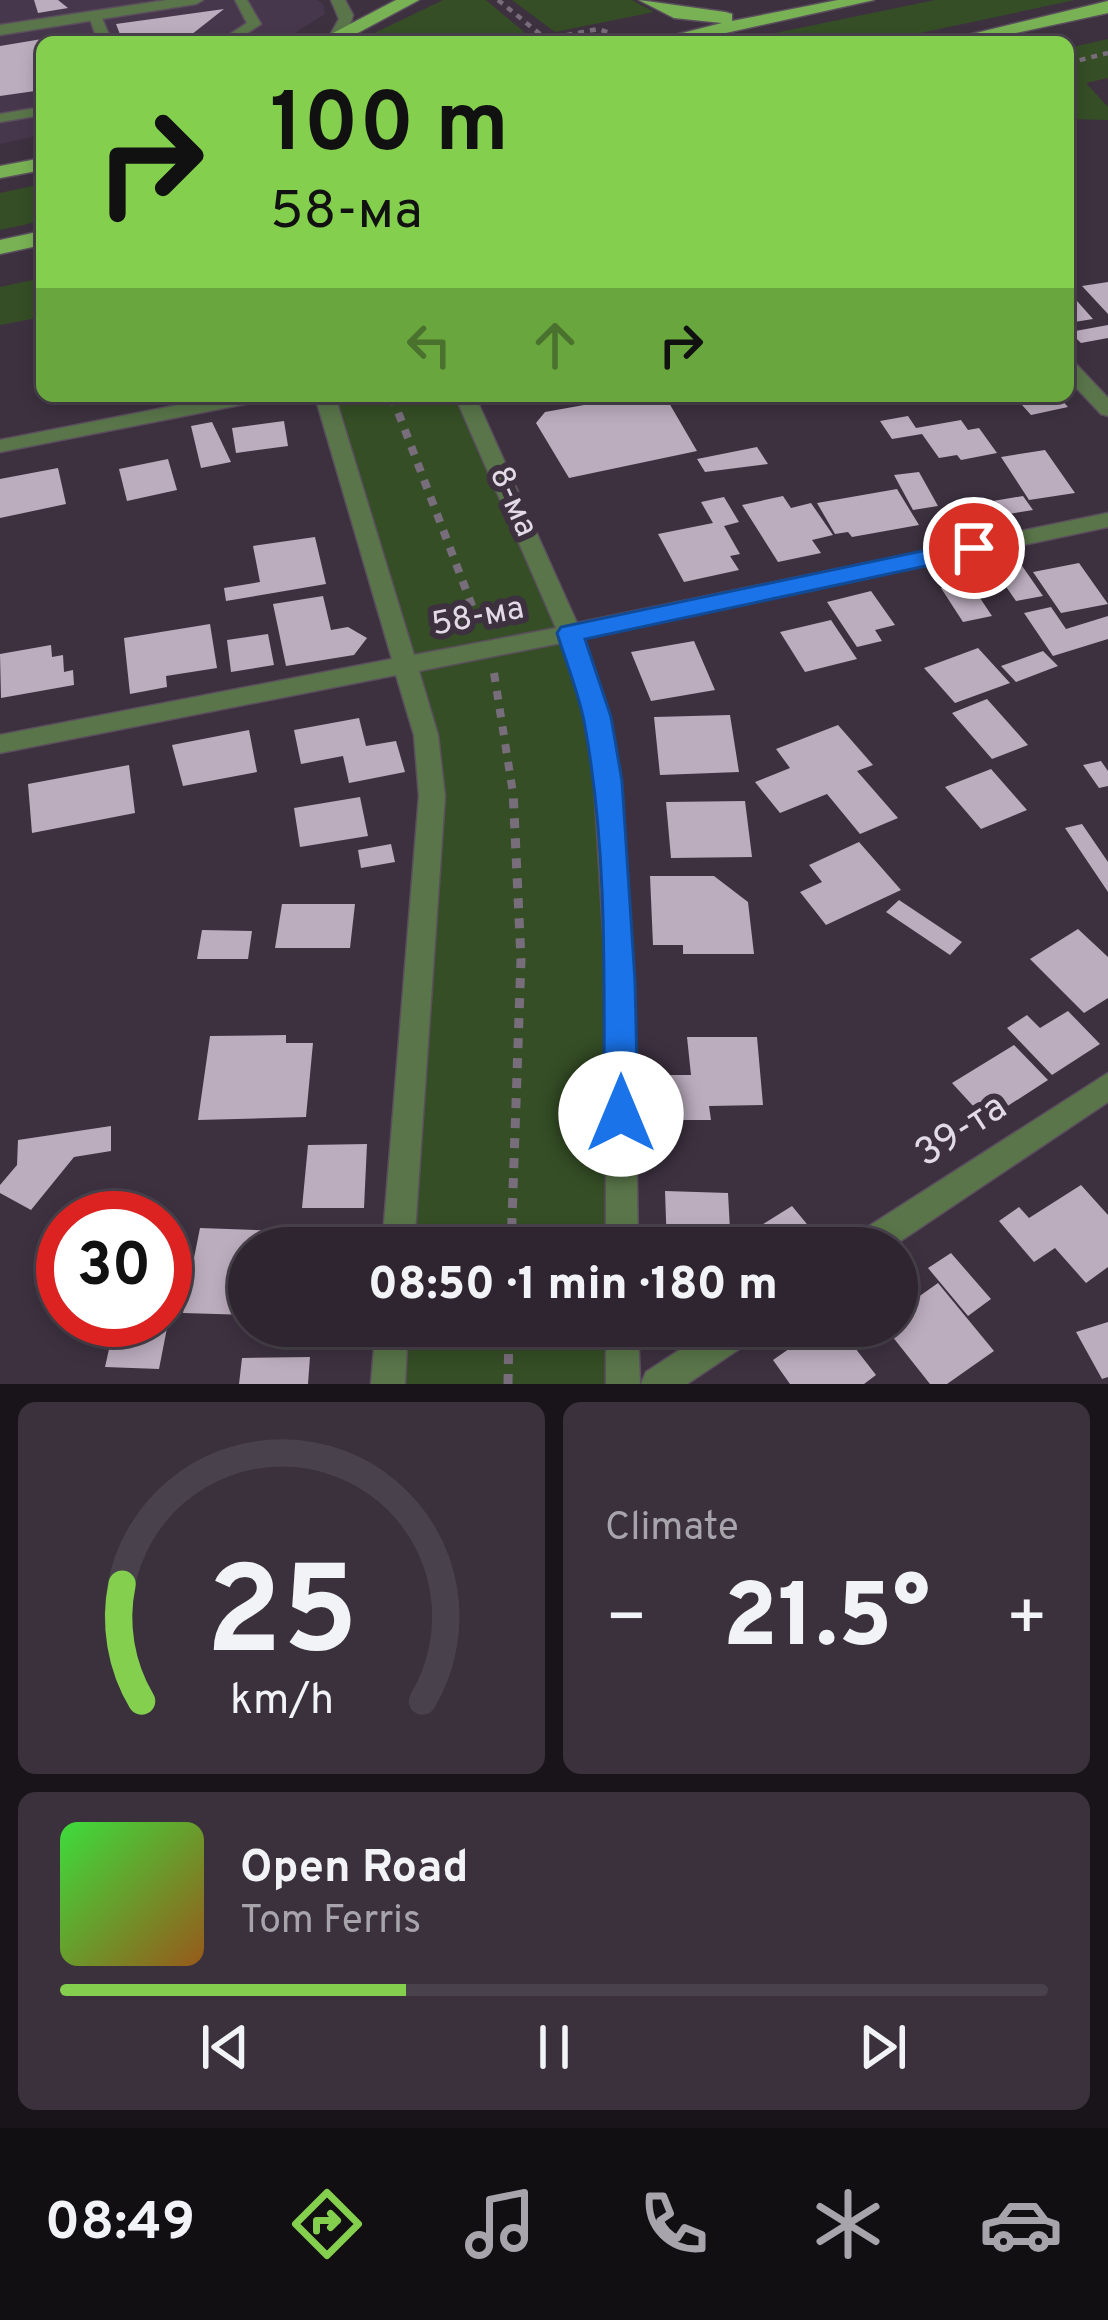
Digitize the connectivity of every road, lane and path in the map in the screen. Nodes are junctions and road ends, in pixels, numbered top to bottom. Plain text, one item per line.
1 (196, 0) edge
2 (241, 0) edge
3 (338, 0) edge
4 (410, 0) edge
5 (498, 0) edge
6 (648, 0) edge
7 (865, 0) edge
8 (1108, 11) edge
9 (796, 14) junction
10 (95, 16) junction
11 (0, 30) edge
12 (613, 34) dead end
13 (103, 36) edge
14 (235, 36) edge
15 (335, 36) edge
16 (338, 36) edge
17 (542, 36) edge
18 (562, 36) edge
19 (687, 36) edge
20 (980, 36) edge
21 (990, 36) edge
22 (1108, 53) edge
23 (1074, 62) edge
24 (36, 112) edge
25 (0, 118) edge
26 (36, 165) edge
27 (0, 172) edge
28 (36, 239) edge
29 (0, 247) edge
30 (1074, 373) edge
31 (224, 402) edge
32 (327, 402) edge
33 (394, 402) edge
34 (468, 402) edge
35 (1108, 410) edge
36 (0, 446) edge
37 (1108, 520) edge
38 (570, 633) junction
39 (489, 649) junction
40 (406, 665) junction
41 (0, 744) edge
42 (1108, 1086) edge
43 (400, 1227) edge
44 (513, 1227) edge
45 (622, 1227) edge
46 (895, 1227) edge
47 (391, 1347) edge
48 (509, 1347) edge
49 (622, 1347) edge
50 (714, 1347) edge
51 (388, 1384) edge
52 (508, 1384) edge
53 (623, 1384) edge
54 (658, 1384) edge

1 - 10 street
2 - 14 lane
3 - 15 street
4 - 16 main road
5 - 17 path
6 - 9 main road
7 - 9 main road
8 - 20 main road
8 - 21 main road
9 - 19 main road
10 - 11 street
10 - 13 lane
12 - 18 path
22 - 23 path
24 - 25 lane
26 - 27 main road
28 - 29 main road
30 - 35 street
31 - 36 street
32 - 40 street
33 - 39 path
34 - 38 street, 8-ма
37 - 38 street, 58-ма
38 - 39 street, 58-ма
38 - 45 street, 8-ма
39 - 40 street, 58-ма
39 - 44 path
40 - 41 street, 58-ма
40 - 43 street
42 - 46 street, 39-та
47 - 51 street
48 - 52 path
49 - 53 street
50 - 54 street

